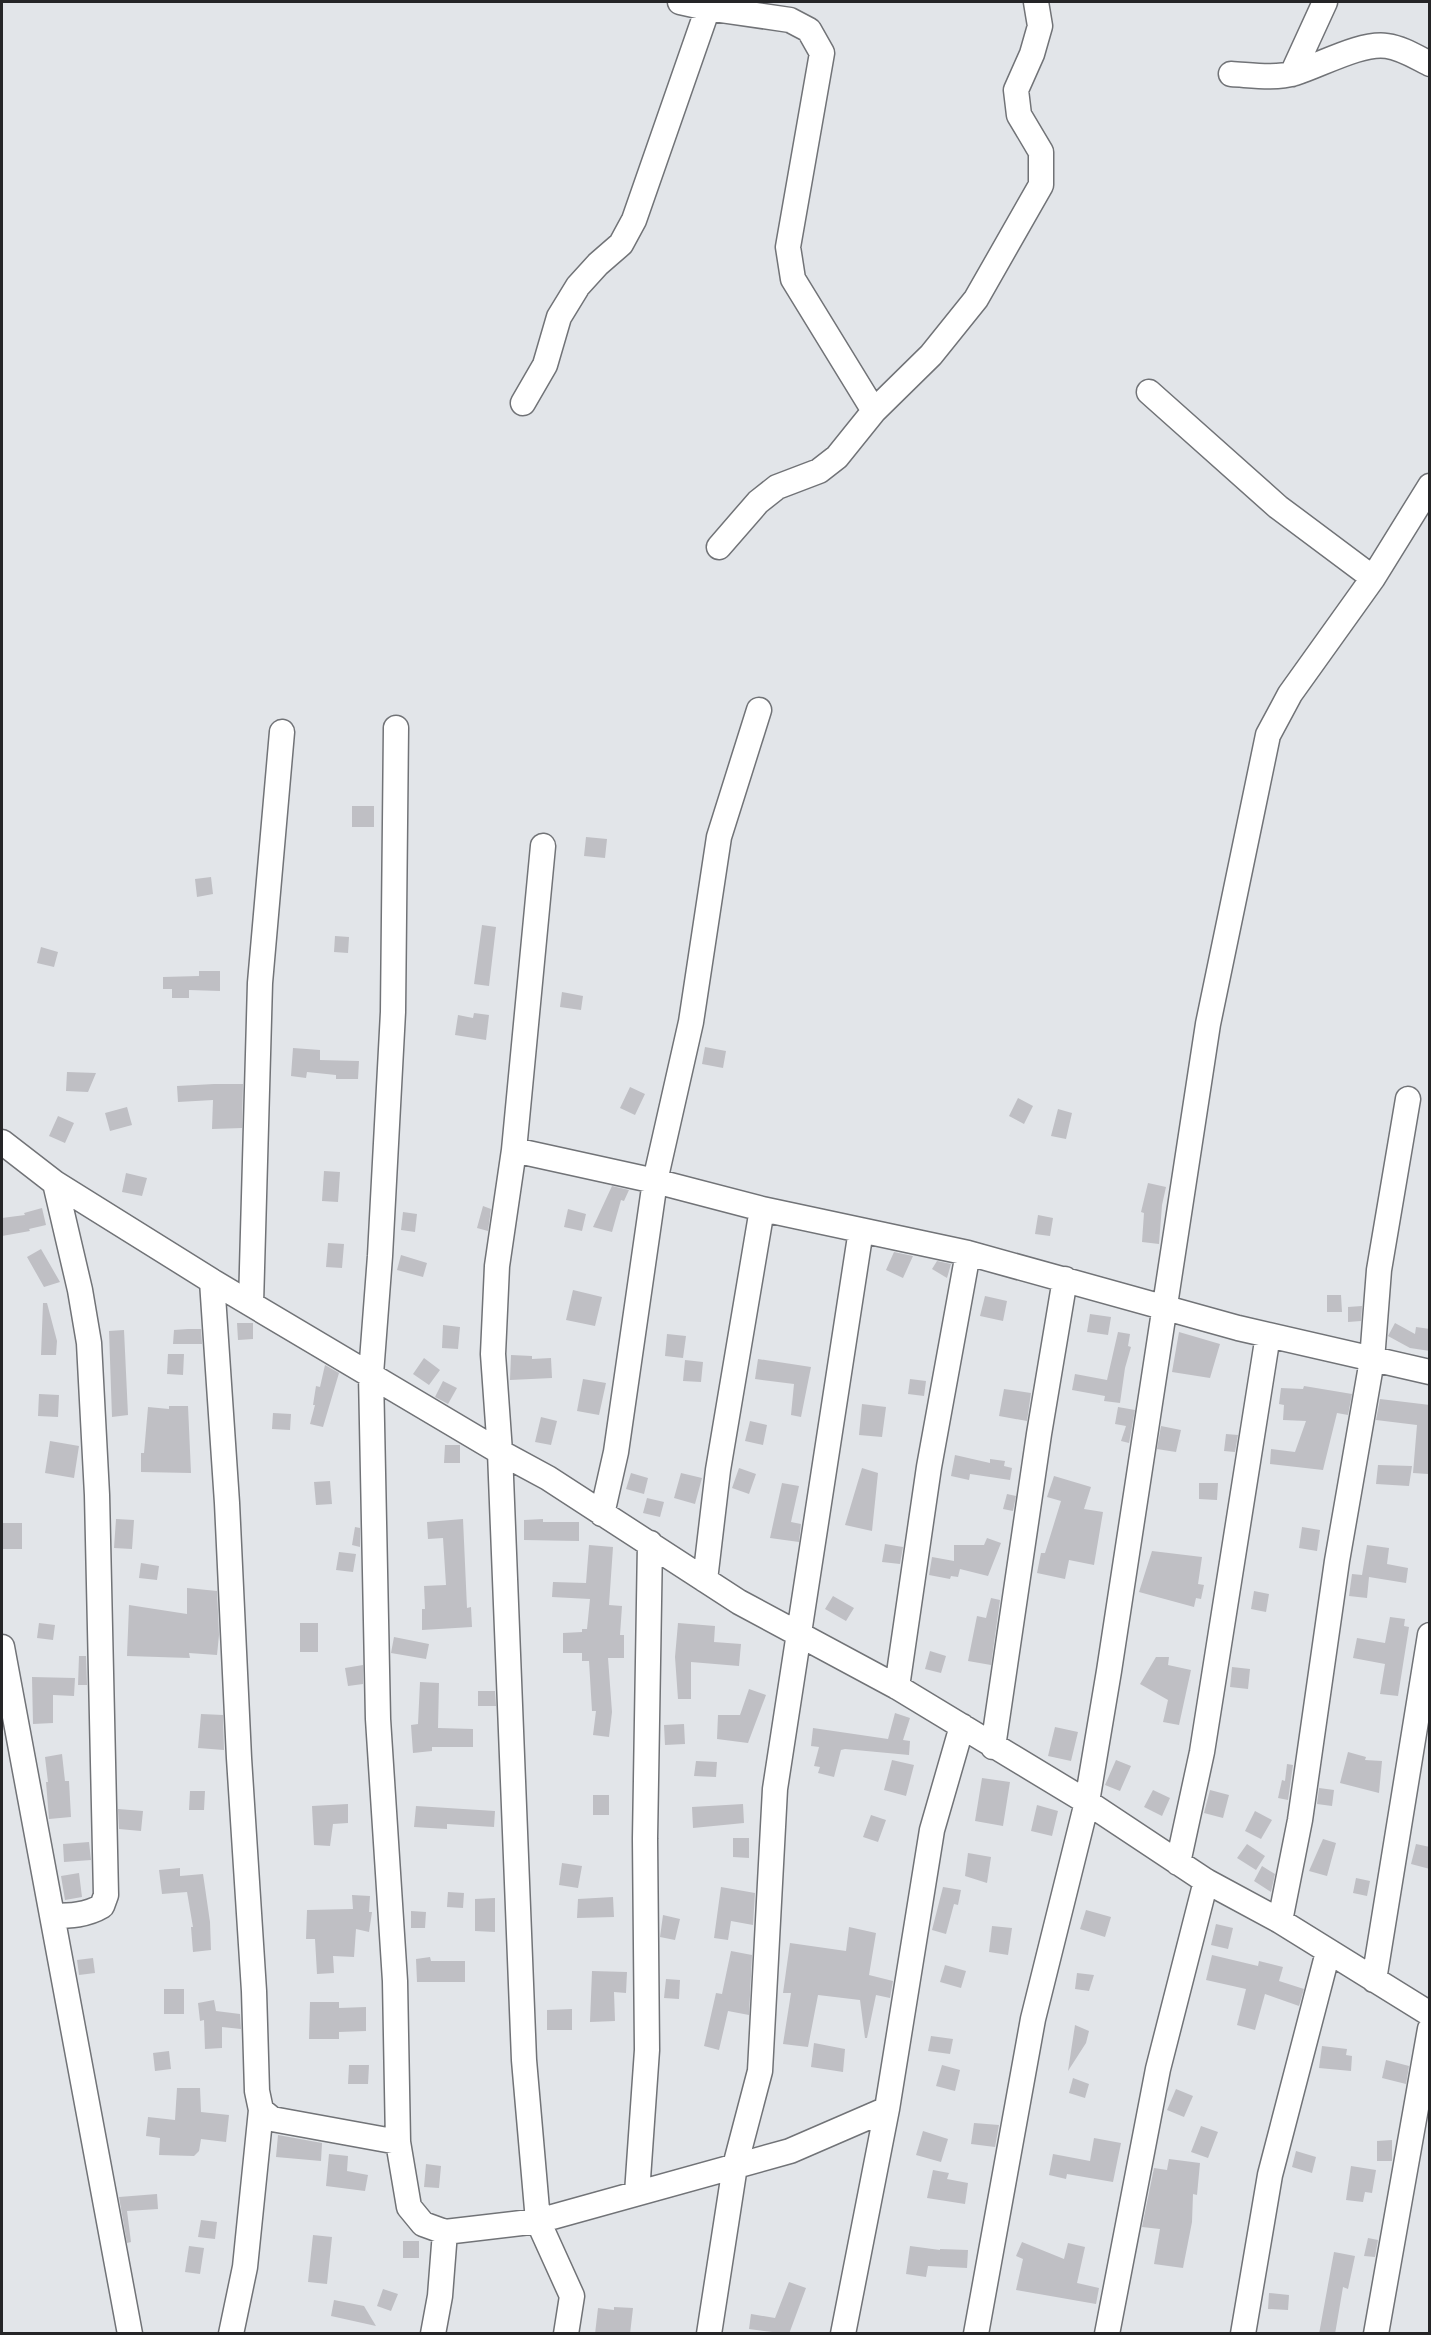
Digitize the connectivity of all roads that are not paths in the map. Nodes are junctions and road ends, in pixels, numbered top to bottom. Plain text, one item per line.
1 (680, 2) edge
2 (1036, 2) edge
3 (1325, 2) edge
4 (708, 5) edge
5 (1430, 64) edge
6 (1231, 74) dead end
7 (1292, 74) junction
8 (1149, 392) dead end
9 (523, 403) dead end
10 (874, 411) junction
11 (1430, 486) edge
12 (719, 547) dead end
13 (1373, 578) junction
14 (759, 710) dead end
15 (396, 728) dead end
16 (282, 732) dead end
17 (543, 846) dead end
18 (1408, 1099) dead end
19 (2, 1142) edge
20 (514, 1150) junction
21 (655, 1181) junction
22 (55, 1184) junction
23 (762, 1209) junction
24 (861, 1230) junction
25 (968, 1253) junction
26 (1065, 1279) junction
27 (212, 1281) junction
28 (251, 1304) junction
29 (1164, 1307) junction
30 (1268, 1335) junction
31 (1372, 1360) junction
32 (1430, 1372) edge
33 (371, 1374) junction
34 (500, 1452) junction
35 (602, 1514) junction
36 (650, 1543) junction
37 (705, 1580) junction
38 (799, 1634) junction
39 (1430, 1635) edge
40 (2, 1647) edge
41 (897, 1687) junction
42 (962, 1726) junction
43 (993, 1747) junction
44 (1087, 1802) junction
45 (1178, 1863) junction
46 (1206, 1881) junction
47 (53, 1916) junction
48 (1280, 1921) junction
49 (1328, 1952) junction
50 (1374, 1980) junction
51 (1430, 2014) edge
52 (1430, 2029) edge
53 (887, 2109) junction
54 (261, 2110) junction
55 (398, 2142) junction
56 (735, 2166) junction
57 (637, 2193) junction
58 (538, 2221) junction
59 (445, 2232) junction
60 (129, 2334) edge
61 (231, 2334) edge
62 (433, 2334) edge
63 (566, 2334) edge
64 (709, 2334) edge
65 (843, 2334) edge
66 (976, 2334) edge
67 (1107, 2334) edge
68 (1243, 2334) edge
69 (1376, 2334) edge

1 - 4 street
2 - 10 street
3 - 7 street
4 - 9 street
4 - 10 street
5 - 7 street
6 - 7 street
8 - 13 street
10 - 12 street
11 - 13 street
13 - 29 street
14 - 21 street
15 - 33 street
16 - 28 street
17 - 20 street
18 - 31 street
19 - 22 street
20 - 21 street
20 - 34 street
21 - 23 street
21 - 35 street
22 - 27 street
22 - 47 street
23 - 24 street
23 - 37 street
24 - 25 street
24 - 38 street
25 - 26 street
25 - 41 street
26 - 29 street
26 - 43 street
27 - 28 street
27 - 54 street
28 - 33 street
29 - 30 street
29 - 44 street
30 - 31 street
30 - 45 street
31 - 32 street
31 - 48 street
33 - 34 street
33 - 55 street
34 - 35 street
34 - 58 street
35 - 36 street
36 - 37 street
36 - 57 street
37 - 38 street
38 - 41 street
38 - 56 street
39 - 50 street
40 - 47 street
41 - 42 street
42 - 43 street
42 - 53 street
43 - 44 street
44 - 45 street
44 - 66 street
45 - 46 street
46 - 48 street
46 - 67 street
47 - 60 street
48 - 49 street
49 - 50 street
49 - 68 street
50 - 51 street
52 - 69 street
53 - 56 street
53 - 65 street
54 - 55 street
54 - 61 street
55 - 59 street
56 - 57 street
56 - 64 street
57 - 58 street
58 - 59 street
58 - 63 street
59 - 62 street

